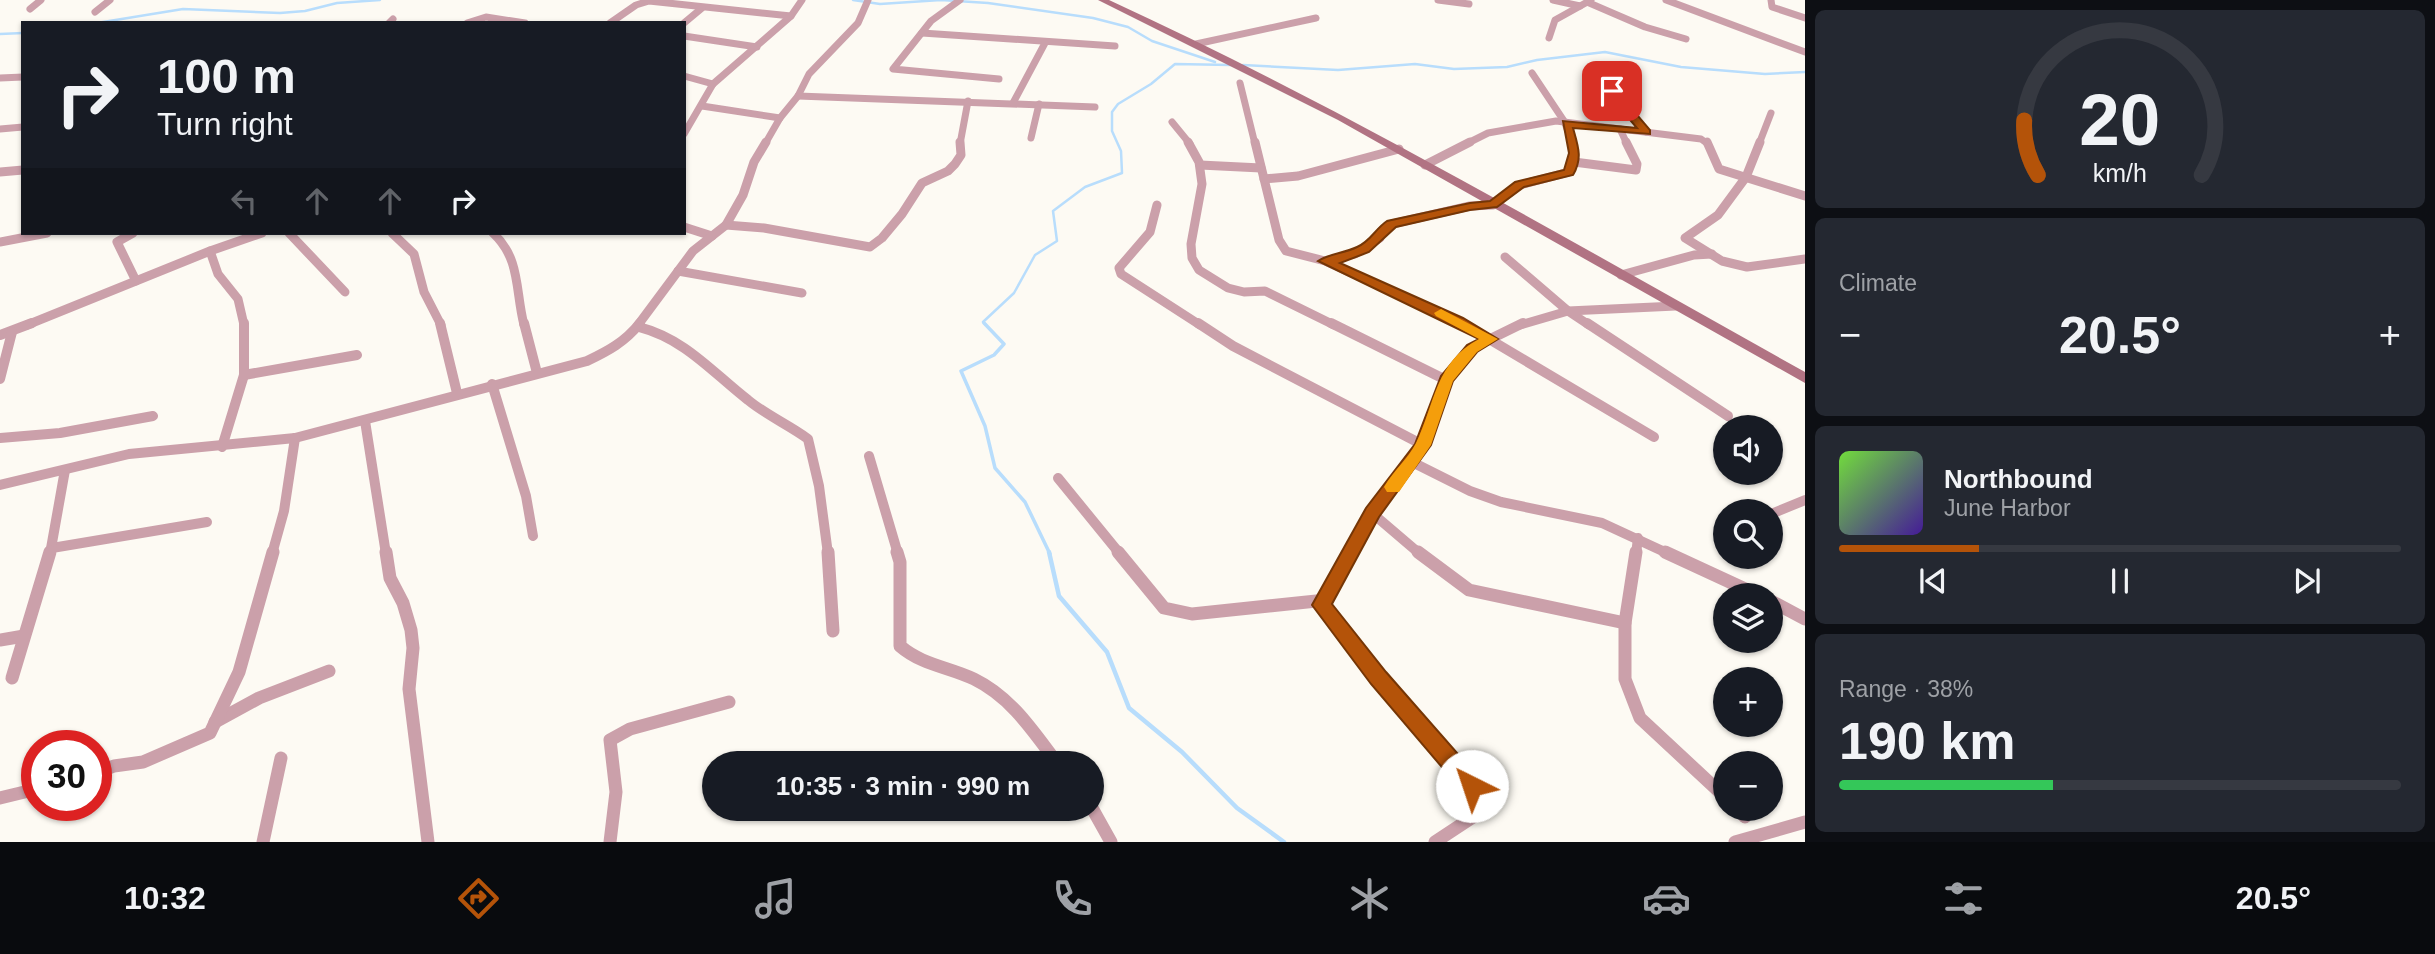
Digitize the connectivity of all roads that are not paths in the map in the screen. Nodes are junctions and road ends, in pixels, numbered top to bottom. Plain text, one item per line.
1 (41, 0) edge
2 (110, 0) edge
3 (802, 0) edge
4 (960, 0) edge
5 (1102, 0) edge
6 (1438, 0) edge
7 (1553, 0) edge
8 (1666, 0) edge
9 (1771, 0) edge
10 (1469, 2) edge
11 (867, 3) edge
12 (1586, 3) edge
13 (702, 8) junction
14 (30, 9) dead end
15 (95, 12) dead end
16 (1466, 13) dead end
17 (791, 16) junction
18 (1316, 18) dead end
19 (1805, 18) edge
20 (473, 21) edge
21 (512, 21) edge
22 (613, 21) edge
23 (686, 21) edge
24 (922, 33) junction
25 (686, 36) edge
26 (1549, 38) dead end
27 (1686, 39) dead end
28 (1045, 43) junction
29 (1196, 44) junction
30 (1115, 46) dead end
31 (757, 47) junction
32 (1805, 52) edge
33 (1532, 73) dead end
34 (12, 77) junction
35 (21, 77) edge
36 (686, 77) edge
37 (1598, 77) dead end
38 (0, 78) edge
39 (999, 79) dead end
40 (1240, 83) dead end
41 (713, 84) junction
42 (0, 87) edge
43 (798, 96) junction
44 (968, 101) junction
45 (1013, 103) junction
46 (1040, 104) junction
47 (702, 106) junction
48 (1095, 107) dead end
49 (1771, 113) dead end
50 (780, 118) junction
51 (1172, 122) dead end
52 (1566, 124) junction
53 (21, 127) edge
54 (0, 129) edge
55 (1620, 129) junction
56 (686, 131) edge
57 (1646, 132) junction
58 (1031, 138) dead end
59 (1399, 149) junction
60 (1574, 162) junction
61 (1200, 165) junction
62 (1425, 165) junction
63 (1261, 168) junction
64 (21, 170) edge
65 (0, 172) edge
66 (1746, 177) junction
67 (1264, 179) junction
68 (1805, 197) edge
69 (1157, 205) dead end
70 (1493, 205) junction
71 (726, 225) junction
72 (686, 228) edge
73 (37, 235) edge
74 (129, 235) edge
75 (242, 235) edge
76 (257, 235) edge
77 (291, 235) edge
78 (394, 235) edge
79 (495, 235) edge
80 (712, 236) junction
81 (249, 238) junction
82 (0, 242) edge
83 (210, 251) junction
84 (1712, 254) junction
85 (1505, 257) dead end
86 (1805, 259) edge
87 (1325, 261) junction
88 (1787, 264) junction
89 (1805, 270) edge
90 (678, 271) junction
91 (1621, 275) junction
92 (136, 281) junction
93 (345, 292) dead end
94 (802, 293) dead end
95 (1676, 306) junction
96 (1568, 311) junction
97 (0, 327) edge
98 (25, 327) junction
99 (639, 327) junction
100 (12, 332) junction
101 (0, 335) edge
102 (1490, 339) junction
103 (357, 355) dead end
104 (537, 373) junction
105 (244, 375) junction
106 (1805, 378) edge
107 (0, 379) edge
108 (1446, 380) junction
109 (492, 384) junction
110 (457, 393) junction
111 (1726, 415) edge
112 (153, 416) dead end
113 (365, 421) junction
114 (1654, 437) dead end
115 (0, 438) edge
116 (295, 438) junction
117 (1423, 445) junction
118 (222, 447) junction
119 (869, 456) dead end
120 (1412, 463) junction
121 (65, 470) junction
122 (1058, 478) dead end
123 (0, 485) edge
124 (1805, 500) edge
125 (1783, 509) edge
126 (1372, 513) junction
127 (207, 522) dead end
128 (533, 536) dead end
129 (1638, 538) junction
130 (51, 548) junction
131 (1733, 583) edge
132 (1326, 600) junction
133 (1783, 607) edge
134 (1805, 619) edge
135 (1625, 623) junction
136 (833, 631) dead end
137 (24, 636) junction
138 (0, 639) edge
139 (329, 671) dead end
140 (12, 678) dead end
141 (729, 702) dead end
142 (215, 722) junction
143 (1048, 751) edge
144 (281, 758) dead end
145 (112, 767) edge
146 (1713, 786) edge
147 (21, 793) edge
148 (0, 798) edge
149 (1099, 821) edge
150 (1805, 822) edge
151 (263, 842) edge
152 (428, 842) edge
153 (610, 842) edge
154 (1111, 842) edge
155 (1436, 842) edge
156 (1735, 842) edge

1 - 14 street
2 - 15 street
3 - 17 street
4 - 24 street
5 - 29 street
6 - 10 street
7 - 12 street
8 - 32 street
9 - 19 street
10 - 16 street
11 - 43 street
12 - 26 street
12 - 27 street
13 - 17 street
13 - 22 street
13 - 23 street
17 - 31 street
18 - 29 street
20 - 21 street
24 - 28 street
24 - 39 street
25 - 31 street
28 - 30 street
28 - 45 street
29 - 59 street
31 - 41 street
33 - 52 street
34 - 35 street
34 - 38 street
34 - 42 street
36 - 41 street
37 - 57 street
40 - 63 street
41 - 47 street
43 - 44 street
43 - 50 street
44 - 45 street
44 - 71 street
45 - 46 street
46 - 48 street
46 - 58 street
47 - 50 street
47 - 56 street
49 - 66 street
50 - 71 street
51 - 61 street
52 - 55 street
52 - 60 street
52 - 62 street
53 - 54 street
55 - 57 street
55 - 60 street
57 - 66 street
59 - 62 street
59 - 67 street
60 - 70 street
61 - 63 street
61 - 108 street
62 - 70 street
63 - 67 street
64 - 65 street
66 - 68 street
66 - 84 street
67 - 87 street
69 - 117 street
70 - 87 street
70 - 91 street
71 - 80 street
72 - 80 street
73 - 82 street
74 - 92 street
75 - 81 street
76 - 81 street
77 - 93 street
78 - 110 street
79 - 104 street
80 - 90 street
81 - 83 street
83 - 92 street
83 - 105 street
84 - 88 street
84 - 91 street
85 - 96 street
86 - 88 street
87 - 102 street
88 - 89 street
90 - 94 street
90 - 99 street
91 - 95 street
92 - 98 street
95 - 96 street
95 - 106 street
96 - 102 street
96 - 111 street
97 - 98 street
98 - 100 street
99 - 104 street
99 - 136 street
100 - 101 street
100 - 107 street
102 - 108 street
102 - 114 street
103 - 105 street
104 - 109 street
105 - 118 street
108 - 117 street
109 - 110 street
109 - 128 street
110 - 113 street
112 - 115 street
113 - 116 street
113 - 152 street
116 - 118 street
116 - 142 street
117 - 120 street
118 - 121 street
119 - 143 street
120 - 126 street
120 - 129 street
121 - 123 street
121 - 130 street
122 - 132 street
124 - 125 street
126 - 132 street
126 - 135 street
127 - 130 street
129 - 131 street
129 - 135 street
130 - 137 street
132 - 155 street
133 - 134 street
135 - 146 street
137 - 138 street
137 - 140 street
139 - 142 street
141 - 153 street
142 - 145 street
144 - 151 street
147 - 148 street
149 - 154 street
150 - 156 street

